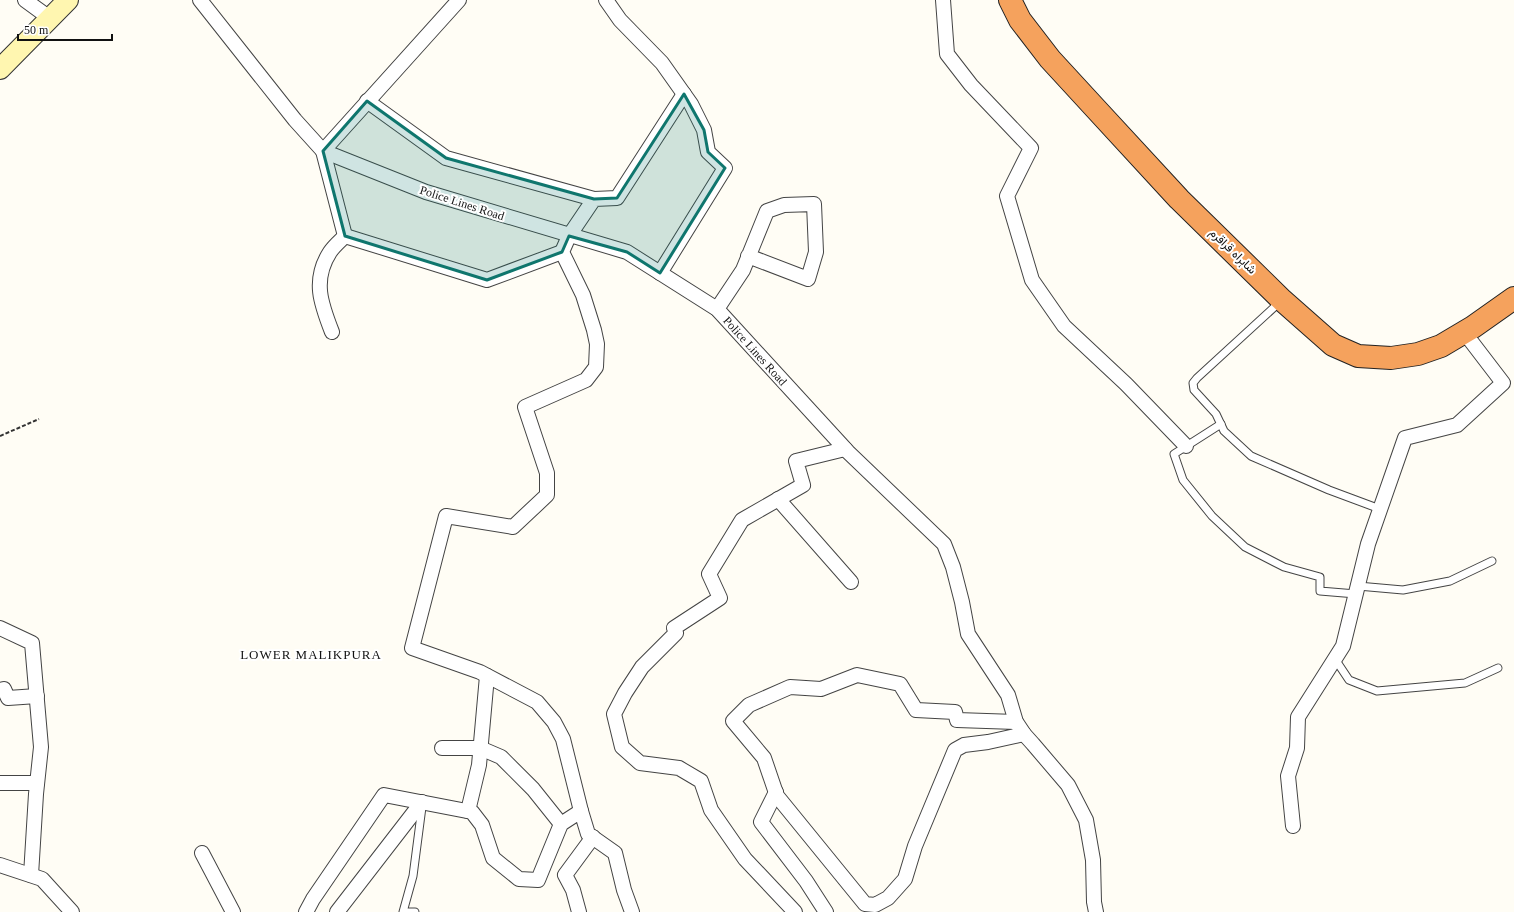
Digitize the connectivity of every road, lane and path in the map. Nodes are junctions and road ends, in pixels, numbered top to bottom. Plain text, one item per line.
1 (25, 0) edge
2 (68, 0) edge
3 (200, 0) edge
4 (459, 0) edge
5 (606, 0) edge
6 (943, 0) edge
7 (1010, 0) edge
8 (51, 19) junction
9 (0, 69) edge
10 (684, 94) junction
11 (367, 101) junction
12 (323, 151) junction
13 (594, 199) junction
14 (345, 236) junction
15 (569, 236) junction
16 (562, 252) junction
17 (748, 256) junction
18 (660, 273) junction
19 (1514, 298) edge
20 (1282, 300) junction
21 (718, 309) junction
22 (332, 332) dead end
23 (1464, 332) junction
24 (40, 419) dead end
25 (1220, 424) junction
26 (0, 436) edge
27 (1186, 446) junction
28 (845, 449) junction
29 (778, 499) junction
30 (1380, 509) junction
31 (1492, 561) dead end
32 (851, 582) dead end
33 (1357, 590) junction
34 (0, 628) edge
35 (1335, 659) junction
36 (1498, 668) dead end
37 (487, 676) junction
38 (0, 690) edge
39 (36, 696) junction
40 (1016, 722) junction
41 (1024, 734) junction
42 (442, 748) dead end
43 (480, 748) junction
44 (0, 783) edge
45 (37, 783) junction
46 (776, 792) junction
47 (422, 802) junction
48 (468, 811) junction
49 (581, 811) junction
50 (561, 824) junction
51 (1293, 826) dead end
52 (593, 837) junction
53 (202, 853) dead end
54 (0, 865) edge
55 (30, 875) junction
56 (72, 912) edge
57 (233, 912) edge
58 (306, 912) edge
59 (337, 912) edge
60 (415, 912) edge
61 (579, 912) edge
62 (632, 912) edge
63 (795, 912) edge
64 (826, 912) edge
65 (1096, 912) edge

1 - 8 street
2 - 8 main road
3 - 12 street, Police Lines Road
4 - 11 street
5 - 10 street
6 - 27 street
7 - 20 highway, شاہراہ قراقرم
8 - 9 main road
10 - 13 street
10 - 18 street
11 - 12 street
11 - 13 street
12 - 14 street
12 - 15 street, Police Lines Road
13 - 15 street
14 - 16 street
14 - 22 street
15 - 16 street
15 - 18 street, Police Lines Road
16 - 37 street
17 - 17 street
17 - 21 street
18 - 21 street, Police Lines Road
19 - 23 highway, شاہراہ قراقرم
20 - 23 highway, شاہراہ قراقرم
20 - 25 lane
21 - 28 street, Police Lines Road
23 - 30 street
24 - 26 path
25 - 27 lane
25 - 30 lane
27 - 33 lane
28 - 29 street
28 - 40 street, Police Lines Road
29 - 32 street
29 - 63 street
30 - 33 street
31 - 33 lane
33 - 35 street
34 - 39 street
35 - 36 lane
35 - 51 street
37 - 43 street
37 - 49 street
38 - 39 street
39 - 45 street
40 - 41 street, Police Lines Road
40 - 46 street
41 - 46 street
41 - 65 street, Police Lines Road
42 - 43 street
43 - 48 street
43 - 50 street
44 - 45 street
45 - 55 street
46 - 64 street
47 - 48 street
47 - 58 street
47 - 59 street
47 - 60 lane
48 - 50 street
49 - 50 street
49 - 52 street
52 - 61 street
52 - 62 street
53 - 57 street
54 - 55 street
55 - 56 street

